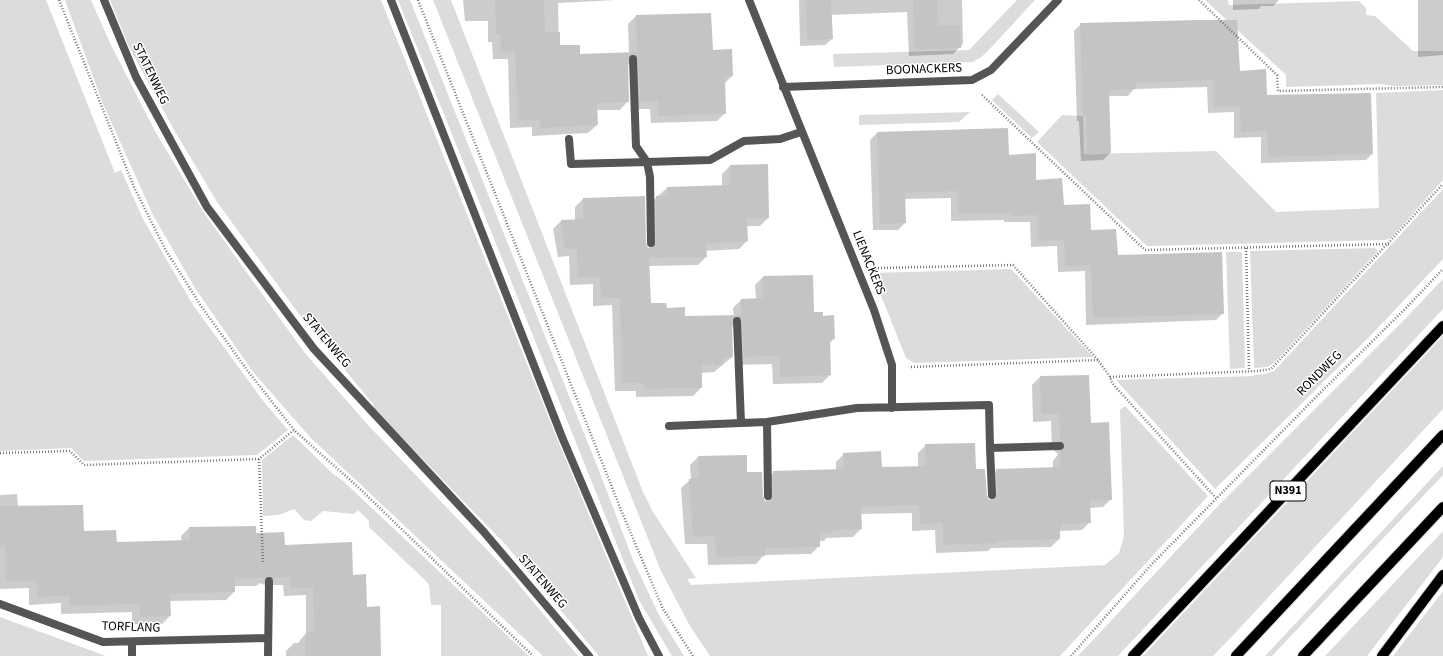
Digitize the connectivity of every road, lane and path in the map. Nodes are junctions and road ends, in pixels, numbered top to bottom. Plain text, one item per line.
1 (58, 0) edge
2 (104, 0) edge
3 (391, 0) edge
4 (418, 0) edge
5 (749, 0) edge
6 (1058, 0) edge
7 (1199, 0) edge
8 (633, 59) dead end
9 (972, 80) junction
10 (783, 87) junction
11 (1443, 87) edge
12 (801, 132) junction
13 (569, 139) dead end
14 (647, 162) junction
15 (1443, 184) edge
16 (651, 243) dead end
17 (1389, 244) junction
18 (1246, 248) junction
19 (857, 268) junction
20 (1443, 269) edge
21 (737, 321) dead end
22 (1443, 326) edge
23 (1098, 360) junction
24 (892, 365) junction
25 (1249, 371) junction
26 (1110, 377) junction
27 (892, 408) junction
28 (766, 422) junction
29 (742, 423) junction
30 (669, 426) dead end
31 (294, 430) junction
32 (1443, 435) edge
33 (1060, 446) dead end
34 (990, 448) junction
35 (0, 454) edge
36 (259, 458) junction
37 (992, 495) dead end
38 (768, 496) dead end
39 (1216, 498) junction
40 (1443, 507) edge
41 (1443, 575) edge
42 (269, 581) joint
43 (0, 604) edge
44 (267, 638) junction
45 (132, 642) junction
46 (132, 656) edge
47 (268, 656) edge
48 (533, 656) edge
49 (589, 656) edge
50 (659, 656) edge
51 (693, 656) edge
52 (1071, 656) edge
53 (1133, 656) edge
54 (1236, 656) edge
55 (1303, 656) edge
56 (1382, 656) edge

1 - 31 path
2 - 49 street, STATENWEG
3 - 50 street
4 - 51 path
5 - 10 street, LIENACKERS
6 - 9 street, BOONACKERS
7 - 11 path
8 - 14 street
9 - 10 street, BOONACKERS
9 - 18 path
10 - 12 street, LIENACKERS
12 - 14 street
12 - 19 street, LIENACKERS
13 - 14 street
14 - 16 street
15 - 17 path
17 - 18 path
17 - 25 path
18 - 25 path
19 - 23 path
19 - 24 street, LIENACKERS
20 - 39 path, RONDWEG
21 - 29 street
22 - 53 main road, N391
23 - 24 path
23 - 26 path
24 - 27 street, LIENACKERS
25 - 26 path
26 - 39 path
27 - 28 street
27 - 34 street
28 - 29 street
28 - 38 street
29 - 30 street
31 - 36 path
31 - 48 path
32 - 54 main road
33 - 34 street
34 - 37 street
35 - 36 path
36 - 42 path
39 - 52 path, RONDWEG
40 - 55 main road
41 - 56 main road
42 - 44 street
43 - 45 street, TORFLANG
44 - 45 street, TORFLANG
44 - 47 street
45 - 46 street

